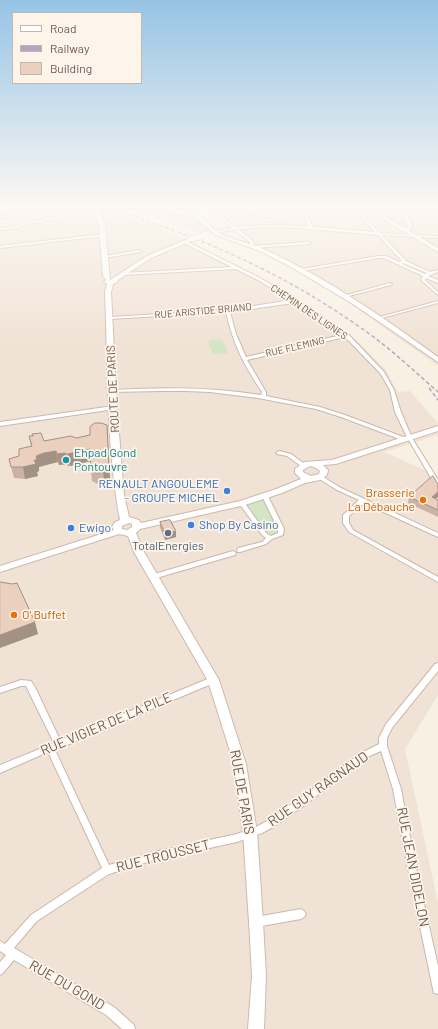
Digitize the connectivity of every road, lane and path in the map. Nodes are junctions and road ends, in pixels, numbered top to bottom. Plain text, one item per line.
1 (105, 253) edge
2 (128, 253) edge
3 (157, 253) edge
4 (208, 253) edge
5 (267, 253) edge
6 (396, 253) edge
7 (105, 257) junction
8 (404, 262) junction
9 (399, 264) junction
10 (239, 268) junction
11 (302, 270) junction
12 (438, 271) edge
13 (429, 273) junction
14 (122, 274) junction
15 (425, 276) junction
16 (111, 280) junction
17 (438, 282) edge
18 (390, 284) dead end
19 (438, 294) edge
20 (345, 296) junction
21 (296, 301) junction
22 (438, 302) edge
23 (228, 311) junction
24 (110, 318) junction
25 (378, 318) junction
26 (346, 335) junction
27 (244, 359) junction
28 (438, 360) edge
29 (113, 392) junction
30 (263, 397) junction
31 (113, 405) junction
32 (0, 424) edge
33 (437, 430) edge
34 (405, 440) junction
35 (376, 449) junction
36 (279, 453) dead end
37 (304, 467) junction
38 (318, 476) junction
39 (438, 485) edge
40 (265, 496) junction
41 (363, 500) junction
42 (242, 503) junction
43 (127, 526) junction
44 (438, 535) edge
45 (270, 538) junction
46 (240, 550) dead end
47 (233, 553) dead end
48 (0, 563) edge
49 (0, 569) edge
50 (153, 577) junction
51 (438, 580) edge
52 (438, 666) edge
53 (213, 680) junction
54 (0, 690) edge
55 (54, 746) junction
56 (383, 746) junction
57 (0, 769) edge
58 (250, 832) junction
59 (107, 870) junction
60 (301, 914) dead end
61 (256, 922) junction
62 (6, 949) edge
63 (0, 970) edge
64 (438, 988) edge
65 (130, 1029) edge
66 (256, 1029) edge

1 - 7 main road, ROUTE DE PARIS
2 - 7 street
3 - 14 main road
4 - 10 street, CHEMIN DES LIGNES
5 - 11 main road
6 - 8 street
7 - 16 main road, ROUTE DE PARIS
8 - 9 street
8 - 13 street
9 - 11 street
9 - 15 street
10 - 14 street
10 - 21 street, CHEMIN DES LIGNES
11 - 20 main road
12 - 13 street
13 - 15 street
14 - 16 main road
15 - 17 street
15 - 19 street
16 - 24 main road, ROUTE DE PARIS
18 - 20 street
20 - 25 main road
21 - 23 street, RUE ARISTIDE BRIAND
21 - 26 street, CHEMIN DES LIGNES
22 - 25 street
23 - 24 street, RUE ARISTIDE BRIAND
23 - 27 street
24 - 29 main road, ROUTE DE PARIS
25 - 28 main road
26 - 27 street, RUE FLEMING
26 - 34 street, CHEMIN DES LIGNES
27 - 30 street
29 - 30 street
29 - 31 main road, ROUTE DE PARIS
30 - 34 street
31 - 32 street
31 - 43 main road, ROUTE DE PARIS
33 - 34 main road
34 - 35 main road
34 - 39 street, CHEMIN DES LIGNES
35 - 37 main road
35 - 38 main road
36 - 37 street
37 - 38 main road
37 - 38 main road
37 - 43 main road
38 - 40 main road
38 - 41 street
40 - 42 main road
40 - 45 street
41 - 44 street
41 - 51 street
42 - 43 main road
42 - 45 street
43 - 48 main road
43 - 49 main road
43 - 50 main road, RUE DE PARIS
45 - 46 street
47 - 50 street
50 - 53 main road, RUE DE PARIS
52 - 56 street, RUE GUY RAGNAUD
53 - 55 street, RUE VIGIER DE LA PILE
53 - 58 main road, RUE DE PARIS
54 - 55 street
55 - 57 street, RUE VIGIER DE LA PILE
55 - 59 street
56 - 58 street, RUE GUY RAGNAUD
56 - 64 street, RUE JEAN DIDELON
58 - 59 street, RUE TROUSSET
58 - 61 main road, RUE DE PARIS
59 - 62 street, RUE TROUSSET
60 - 61 street
61 - 66 main road, RUE DE PARIS
62 - 63 street, RUE TROUSSET
62 - 65 street, RUE DU GOND

